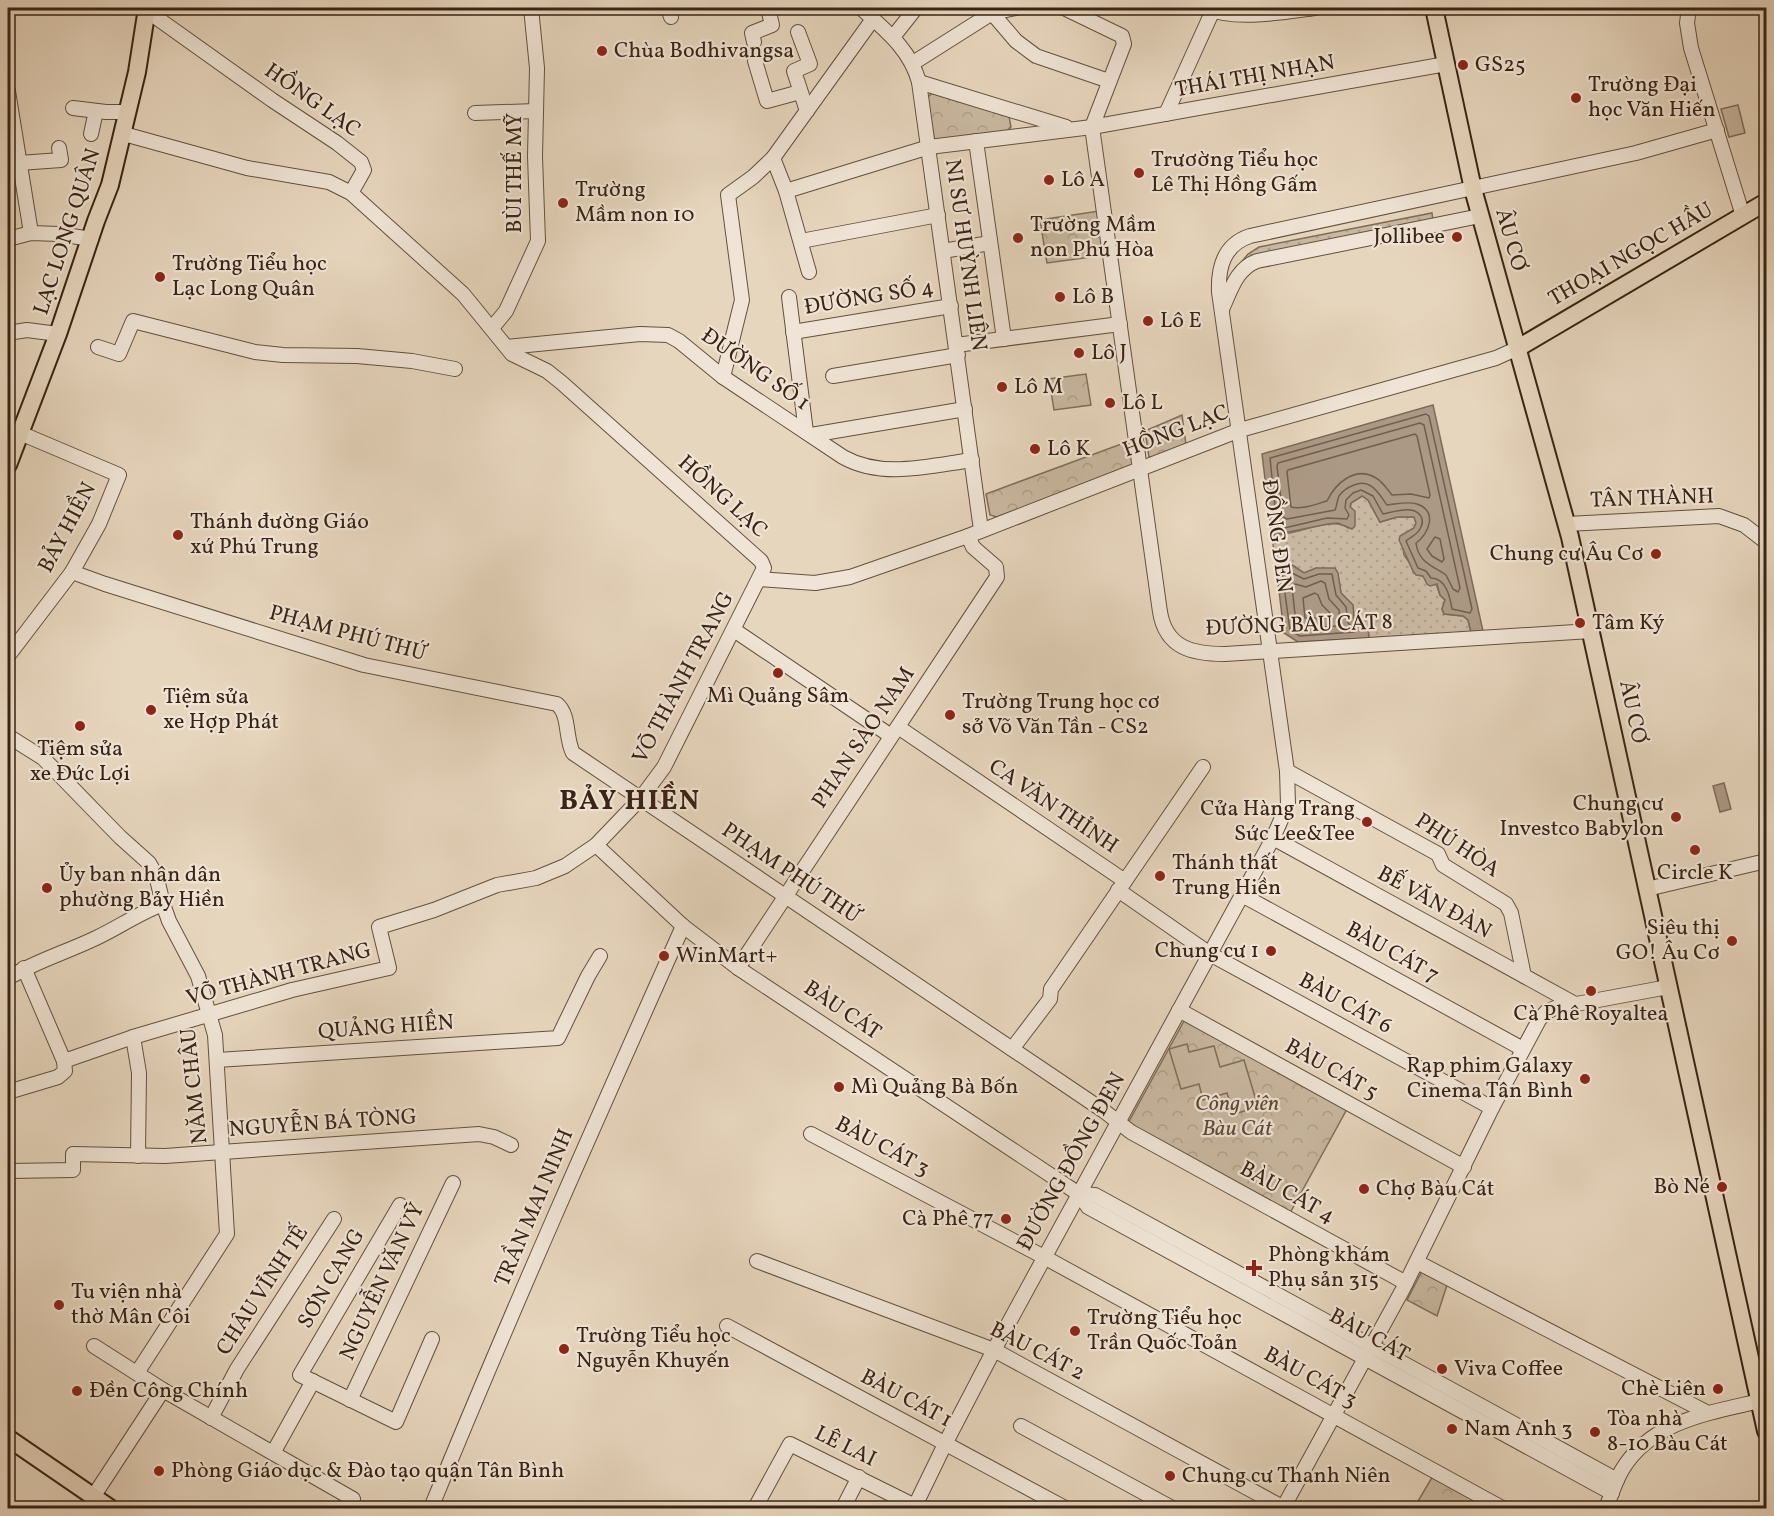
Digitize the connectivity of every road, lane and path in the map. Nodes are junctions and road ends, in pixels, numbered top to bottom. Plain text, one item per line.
1 (146, 8) edge
2 (534, 8) edge
3 (768, 8) edge
4 (861, 8) edge
5 (916, 8) edge
6 (1016, 8) edge
7 (1064, 8) edge
8 (1211, 8) edge
9 (1316, 8) edge
10 (1434, 8) edge
11 (1689, 8) edge
12 (992, 13) junction
13 (873, 19) junction
14 (798, 32) dead end
15 (893, 37) junction
16 (754, 42) dead end
17 (755, 61) dead end
18 (913, 63) junction
19 (1446, 64) junction
20 (1109, 81) junction
21 (920, 82) junction
22 (8, 91) edge
23 (800, 92) junction
24 (73, 108) dead end
25 (96, 111) junction
26 (536, 111) junction
27 (807, 111) junction
28 (128, 112) junction
29 (475, 113) dead end
30 (1166, 114) junction
31 (1092, 127) junction
32 (1072, 129) junction
33 (1717, 129) junction
34 (91, 134) dead end
35 (124, 134) junction
36 (976, 141) junction
37 (929, 147) junction
38 (59, 148) dead end
39 (773, 158) junction
40 (19, 163) junction
41 (1473, 189) junction
42 (786, 191) junction
43 (351, 193) junction
44 (1767, 202) edge
45 (1433, 211) junction
46 (939, 215) junction
47 (1480, 216) junction
48 (1743, 216) junction
49 (31, 233) junction
50 (8, 239) edge
51 (91, 239) junction
52 (801, 241) junction
53 (990, 243) junction
54 (943, 250) junction
55 (809, 272) dead end
56 (789, 297) dead end
57 (951, 306) junction
58 (1222, 309) junction
59 (1120, 324) junction
60 (492, 328) junction
61 (793, 332) junction
62 (8, 333) edge
63 (58, 334) junction
64 (1005, 339) junction
65 (98, 347) dead end
66 (507, 347) junction
67 (1518, 348) junction
68 (957, 350) junction
69 (455, 369) dead end
70 (833, 376) dead end
71 (723, 377) junction
72 (965, 409) junction
73 (1240, 430) junction
74 (20, 433) junction
75 (808, 433) junction
76 (972, 460) junction
77 (8, 465) edge
78 (1140, 469) junction
79 (1567, 524) junction
80 (975, 533) junction
81 (1767, 542) edge
82 (72, 572) junction
83 (759, 579) junction
84 (734, 630) junction
85 (1591, 631) junction
86 (1271, 652) junction
87 (8, 656) edge
88 (894, 732) junction
89 (8, 735) edge
90 (1203, 768) dead end
91 (1287, 771) junction
92 (641, 798) junction
93 (1273, 838) junction
94 (596, 845) junction
95 (1767, 861) edge
96 (1121, 886) junction
97 (1647, 889) junction
98 (784, 895) junction
99 (1242, 895) junction
100 (163, 904) junction
101 (683, 926) junction
102 (1210, 954) junction
103 (600, 956) dead end
104 (24, 968) junction
105 (738, 968) junction
106 (1524, 976) junction
107 (8, 978) edge
108 (1668, 987) junction
109 (1575, 1004) junction
110 (1179, 1010) junction
111 (209, 1014) junction
112 (133, 1038) junction
113 (1012, 1049) junction
114 (1523, 1049) junction
115 (217, 1060) junction
116 (64, 1061) junction
117 (8, 1092) edge
118 (1492, 1108) junction
119 (1118, 1122) junction
120 (812, 1134) dead end
121 (511, 1145) dead end
122 (223, 1151) junction
123 (138, 1156) junction
124 (1464, 1167) junction
125 (8, 1171) edge
126 (453, 1183) dead end
127 (1079, 1194) junction
128 (400, 1205) dead end
129 (334, 1220) dead end
130 (1044, 1257) junction
131 (757, 1261) dead end
132 (1417, 1262) junction
133 (1406, 1283) junction
134 (727, 1326) dead end
135 (432, 1339) dead end
136 (94, 1346) dead end
137 (994, 1350) junction
138 (1369, 1353) junction
139 (137, 1373) junction
140 (307, 1378) junction
141 (163, 1390) junction
142 (350, 1400) junction
143 (1760, 1401) junction
144 (1708, 1413) junction
145 (1334, 1415) junction
146 (211, 1418) junction
147 (1021, 1426) dead end
148 (1767, 1431) edge
149 (8, 1438) edge
150 (945, 1444) junction
151 (8, 1450) edge
152 (273, 1454) junction
153 (859, 1477) junction
154 (1614, 1486) junction
155 (352, 1499) dead end
156 (94, 1503) edge
157 (436, 1507) edge
158 (914, 1508) edge
159 (1284, 1508) edge
160 (110, 1509) edge
161 (755, 1509) edge
162 (843, 1509) edge
163 (1065, 1509) edge
164 (1172, 1509) edge
165 (1502, 1509) edge
166 (1606, 1509) edge

1 - 28 main road, LẠC LONG QUÂN
1 - 43 street, HỒNG LẠC
2 - 26 street, BÙI THẾ MỸ
3 - 16 street
4 - 13 street, NI SƯ HUỲNH LIÊN
5 - 15 street
6 - 12 street
7 - 20 street
8 - 9 street
8 - 30 street
10 - 19 main road, ÂU CƠ
11 - 33 street
12 - 18 street
12 - 20 street
13 - 15 street, NI SƯ HUỲNH LIÊN
13 - 27 street
14 - 23 street
15 - 18 street, NI SƯ HUỲNH LIÊN
17 - 23 street
18 - 21 street, NI SƯ HUỲNH LIÊN
19 - 30 street, THÁI THỊ NHẠN
19 - 41 main road, ÂU CƠ
20 - 31 street
21 - 32 street, THÁI THỊ NHẠN
21 - 37 street, NI SƯ HUỲNH LIÊN
22 - 40 street
23 - 27 street
24 - 25 street
25 - 28 street
25 - 34 street
26 - 29 street
26 - 60 street, BÙI THẾ MỸ
27 - 39 street
28 - 35 main road, LẠC LONG QUÂN
30 - 31 street, THÁI THỊ NHẠN
31 - 32 street, THÁI THỊ NHẠN
31 - 59 street, ĐƯỜNG BÀU CÁT 8
32 - 36 street, THÁI THỊ NHẠN
33 - 41 street, ĐỒNG ĐEN
33 - 48 street
35 - 43 street
35 - 51 main road, LẠC LONG QUÂN
36 - 37 street, THÁI THỊ NHẠN
36 - 53 street
37 - 42 street, THÁI THỊ NHẠN
37 - 46 street, NI SƯ HUỲNH LIÊN
38 - 40 street
39 - 42 street
39 - 71 street
40 - 49 street
41 - 45 street, ĐỒNG ĐEN
41 - 47 main road, ÂU CƠ
42 - 52 street
43 - 60 street, HỒNG LẠC
44 - 48 main road, THOẠI NGỌC HẦU
45 - 47 street, ĐỒNG ĐEN
45 - 58 street, ĐỒNG ĐEN
45 - 58 street, ĐỒNG ĐEN
46 - 52 street
46 - 54 street, NI SƯ HUỲNH LIÊN
47 - 67 main road, ÂU CƠ
48 - 67 main road, THOẠI NGỌC HẦU
49 - 50 street
49 - 51 street
51 - 63 main road, LẠC LONG QUÂN
52 - 55 street
53 - 54 street
53 - 64 street
54 - 57 street, NI SƯ HUỲNH LIÊN
56 - 61 street
57 - 61 street, ĐƯỜNG SỐ 4
57 - 68 street, NI SƯ HUỲNH LIÊN
58 - 73 street, ĐỒNG ĐEN
59 - 64 street
59 - 78 street, ĐƯỜNG BÀU CÁT 8
60 - 66 street, HỒNG LẠC
61 - 75 street
62 - 63 street
63 - 74 main road, LẠC LONG QUÂN
64 - 68 street
65 - 69 street
66 - 71 street, ĐƯỜNG SỐ 1
66 - 83 street, HỒNG LẠC
67 - 73 street, HỒNG LẠC
67 - 79 main road, ÂU CƠ
68 - 70 street
68 - 72 street, NI SƯ HUỲNH LIÊN
71 - 75 street, ĐƯỜNG SỐ 1
72 - 75 street
72 - 76 street, NI SƯ HUỲNH LIÊN
73 - 78 street, HỒNG LẠC
73 - 86 street, ĐỒNG ĐEN
74 - 77 main road, LẠC LONG QUÂN
74 - 82 street, BẢY HIỀN
75 - 76 street, ĐƯỜNG SỐ 1
76 - 80 street, NI SƯ HUỲNH LIÊN
78 - 80 street, HỒNG LẠC
78 - 86 street, ĐƯỜNG BÀU CÁT 8
79 - 81 street, TÂN THÀNH
79 - 85 main road, ÂU CƠ
80 - 83 street, HỒNG LẠC
80 - 88 street, PHAN SÀO NAM
82 - 87 street, BẢY HIỀN
82 - 92 street, PHẠM PHÚ THỨ
83 - 84 street, VÕ THÀNH TRANG
84 - 88 street, CA VĂN THỈNH
84 - 92 street, VÕ THÀNH TRANG
85 - 86 street, ĐƯỜNG BÀU CÁT 8
85 - 97 main road, ÂU CƠ
86 - 91 street, ĐỒNG ĐEN
88 - 96 street, CA VĂN THỈNH
88 - 98 street, PHAN SÀO NAM
89 - 100 street, NĂM CHÂU
90 - 96 street
91 - 93 street, ĐỒNG ĐEN
91 - 106 street, PHÚ HÒA
92 - 94 street, VÕ THÀNH TRANG
92 - 98 street, PHẠM PHÚ THỨ
93 - 99 street, ĐƯỜNG ĐỒNG ĐEN
93 - 106 street, BẾ VĂN ĐÀN
94 - 101 street, BÀU CÁT
94 - 111 street, VÕ THÀNH TRANG
95 - 97 street
96 - 102 street, CA VĂN THỈNH
96 - 113 street
97 - 108 main road, ÂU CƠ
98 - 105 street, PHAN SÀO NAM
98 - 113 street, PHẠM PHÚ THỨ
99 - 102 street, ĐƯỜNG ĐỒNG ĐEN
99 - 114 street, BÀU CÁT 7
100 - 104 street
100 - 111 street, NĂM CHÂU
101 - 105 street, BÀU CÁT
101 - 157 street, TRẦN MAI NINH
102 - 110 street, ĐƯỜNG ĐỒNG ĐEN
102 - 118 street, BÀU CÁT 6
103 - 115 street, QUẢNG HIỀN
104 - 107 street
104 - 116 street
105 - 127 street, BÀU CÁT
106 - 109 street, BẾ VĂN ĐÀN
108 - 109 street
108 - 143 main road, ÂU CƠ
109 - 114 street
110 - 119 street, ĐƯỜNG ĐỒNG ĐEN
110 - 124 street, BÀU CÁT 5
111 - 112 street, VÕ THÀNH TRANG
111 - 115 street, NĂM CHÂU
112 - 116 street, VÕ THÀNH TRANG
112 - 123 street
113 - 119 street, PHẠM PHÚ THỨ
114 - 118 street
115 - 122 street, NĂM CHÂU
116 - 117 street
118 - 124 street
119 - 127 street, ĐƯỜNG ĐỒNG ĐEN
119 - 133 street, BÀU CÁT 4
120 - 130 street, BÀU CÁT 3
121 - 122 street, NGUYỄN BÁ TÒNG
122 - 123 street, NGUYỄN BÁ TÒNG
122 - 139 street, NĂM CHÂU
123 - 125 street, NGUYỄN BÁ TÒNG
124 - 132 street
126 - 142 street, NGUYỄN VĂN VỸ
127 - 130 street, ĐƯỜNG ĐỒNG ĐEN
127 - 138 street, BÀU CÁT
128 - 140 street, SƠN CANG
129 - 146 street, CHÂU VĨNH TẾ
130 - 137 street, ĐƯỜNG ĐỒNG ĐEN
130 - 145 street, BÀU CÁT 3
131 - 137 street, BÀU CÁT 2
132 - 133 street
132 - 144 street
133 - 138 street
134 - 150 street, BÀU CÁT 1
135 - 142 street
136 - 139 street
137 - 150 street, ĐƯỜNG ĐỒNG ĐEN
137 - 159 street, BÀU CÁT 2
138 - 145 street
138 - 154 street, BÀU CÁT
139 - 141 street
140 - 142 street
140 - 152 street, SƠN CANG
141 - 146 street
141 - 156 street
143 - 144 street
143 - 148 main road, ÂU CƠ
144 - 154 street
145 - 159 street
145 - 165 street, BÀU CÁT 3
146 - 152 street
147 - 164 street
149 - 156 main road
150 - 158 street, ĐƯỜNG ĐỒNG ĐEN
150 - 163 street, BÀU CÁT 1
151 - 156 main road
152 - 155 street
153 - 158 street, LÊ LAI
153 - 161 street, LÊ LAI
153 - 162 street
154 - 166 street
156 - 160 main road

